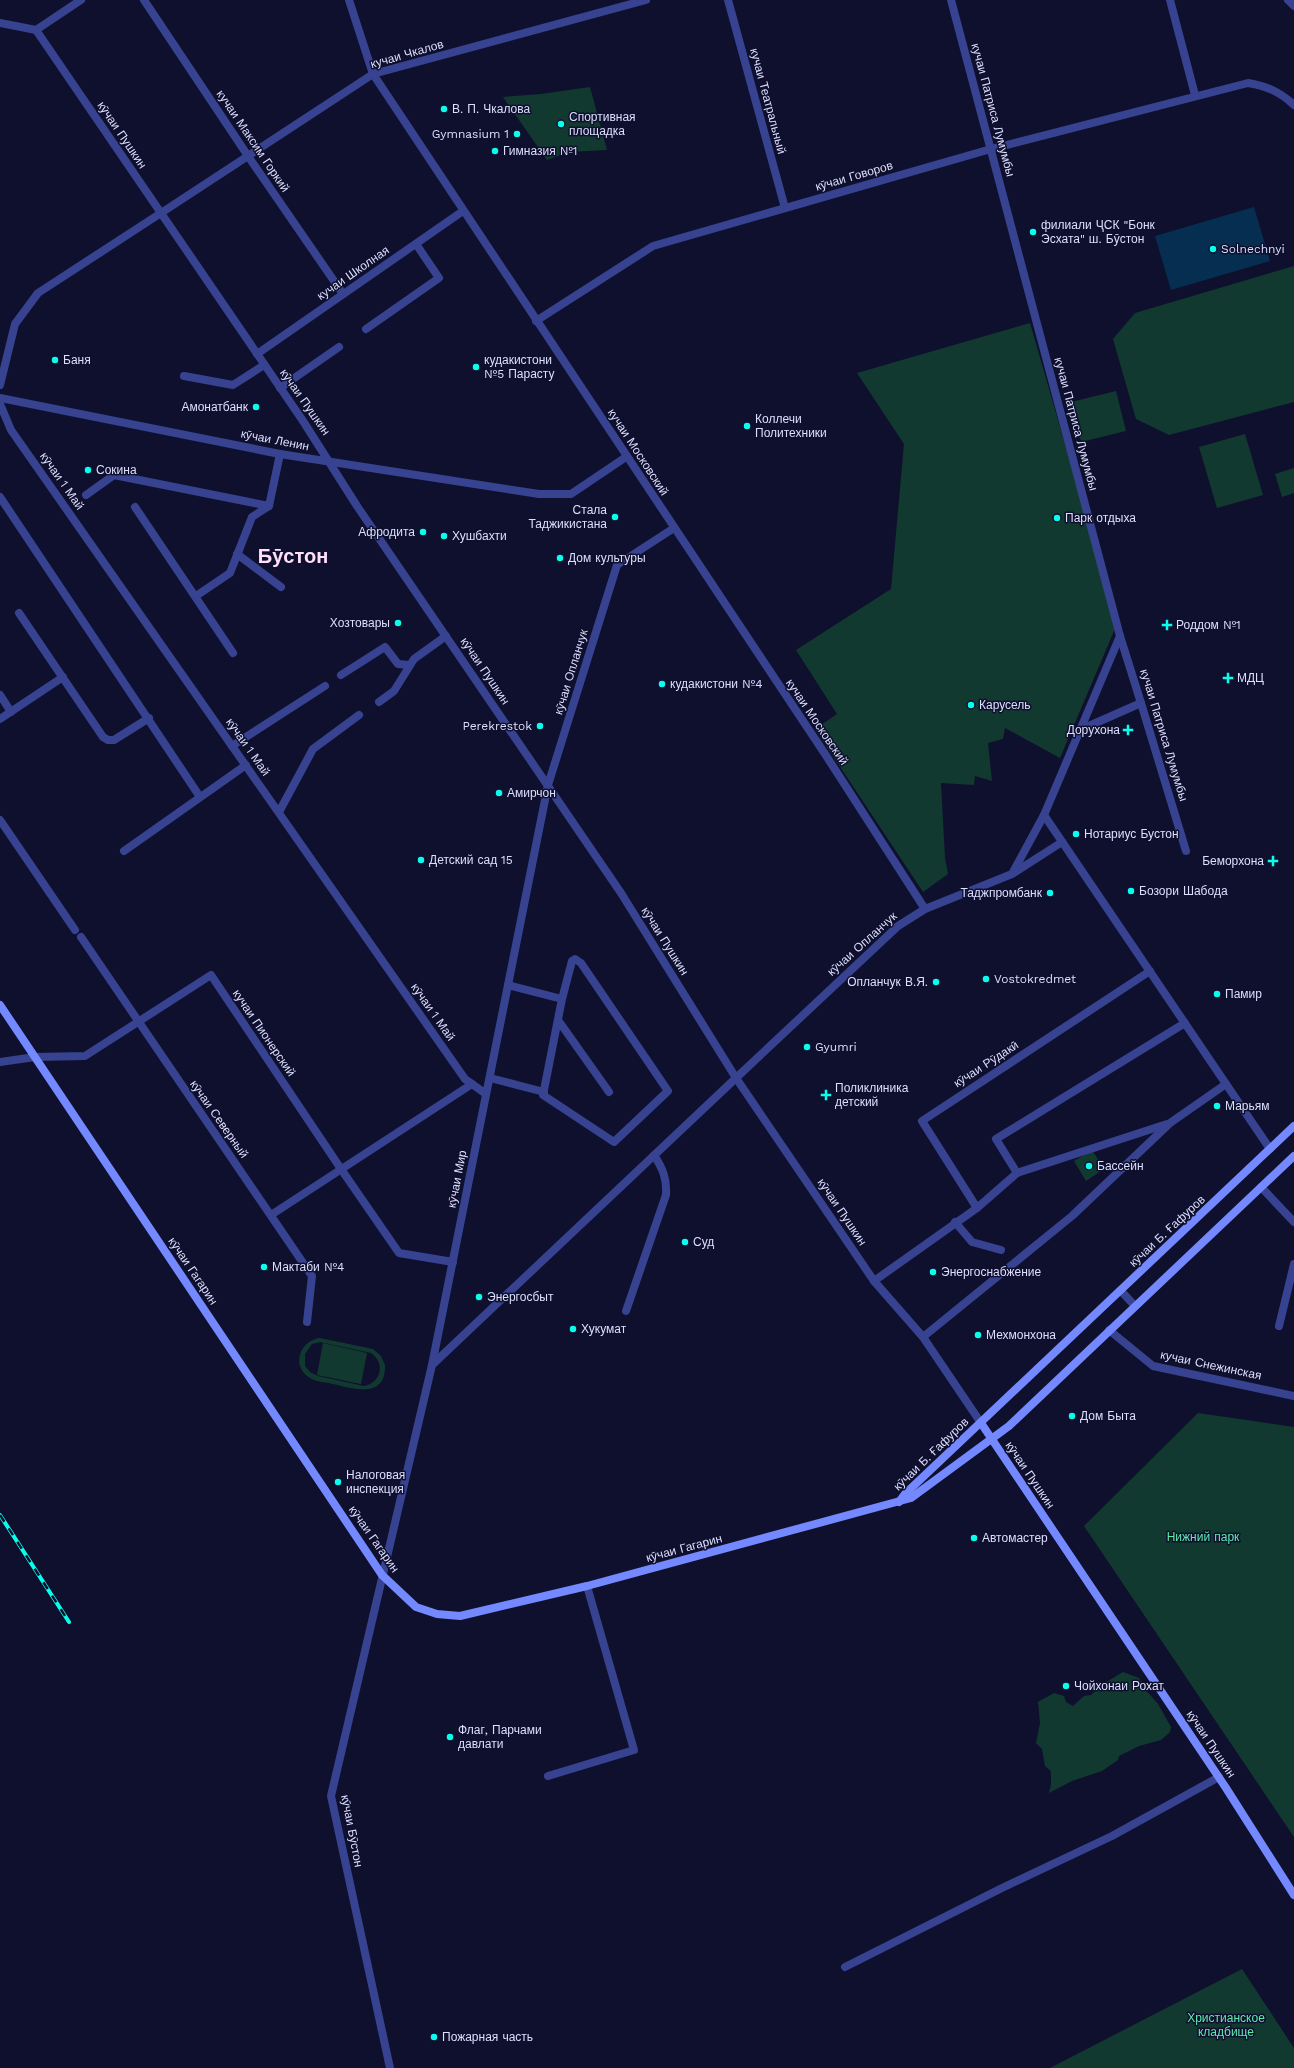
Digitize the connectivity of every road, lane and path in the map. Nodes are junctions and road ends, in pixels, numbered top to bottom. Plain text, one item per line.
1 (81, 0) edge
2 (144, 0) edge
3 (349, 0) edge
4 (646, 0) edge
5 (728, 0) edge
6 (951, 0) edge
7 (1170, 0) edge
8 (1288, 0) edge
9 (1294, 6) edge
10 (0, 23) edge
11 (36, 30) junction
12 (373, 74) junction
13 (1196, 95) junction
14 (1294, 105) edge
15 (991, 149) junction
16 (248, 156) junction
17 (784, 208) junction
18 (463, 210) junction
19 (161, 213) junction
20 (416, 244) junction
21 (343, 294) junction
22 (536, 321) junction
23 (366, 329) dead end
24 (339, 347) dead end
25 (257, 354) junction
26 (264, 365) junction
27 (184, 376) dead end
28 (0, 385) edge
29 (280, 388) junction
30 (0, 398) edge
31 (0, 404) edge
32 (280, 454) junction
33 (626, 457) junction
34 (332, 463) junction
35 (86, 495) dead end
36 (0, 497) edge
37 (269, 506) junction
38 (135, 507) dead end
39 (674, 528) junction
40 (237, 554) junction
41 (281, 587) dead end
42 (196, 596) junction
43 (19, 613) dead end
44 (446, 636) junction
45 (1120, 636) junction
46 (233, 653) dead end
47 (409, 665) junction
48 (341, 676) dead end
49 (63, 677) junction
50 (325, 686) dead end
51 (0, 696) edge
52 (379, 702) dead end
53 (1142, 704) junction
54 (11, 712) junction
55 (359, 715) dead end
56 (149, 718) junction
57 (0, 719) edge
58 (1082, 729) junction
59 (232, 746) junction
60 (246, 765) junction
61 (548, 785) junction
62 (200, 797) junction
63 (279, 812) junction
64 (1044, 815) junction
65 (0, 820) edge
66 (1062, 842) junction
67 (124, 851) dead end
68 (1186, 851) dead end
69 (1012, 874) junction
70 (925, 909) junction
71 (75, 930) dead end
72 (81, 937) dead end
73 (1150, 971) junction
74 (508, 985) junction
75 (562, 999) junction
76 (0, 1005) edge
77 (558, 1020) junction
78 (137, 1022) junction
79 (1185, 1022) junction
80 (35, 1057) junction
81 (0, 1062) edge
82 (490, 1078) junction
83 (736, 1078) junction
84 (472, 1084) junction
85 (1226, 1084) junction
86 (544, 1092) junction
87 (609, 1092) dead end
88 (486, 1094) junction
89 (1170, 1123) junction
90 (1294, 1126) edge
91 (1270, 1149) junction
92 (654, 1155) junction
93 (1294, 1156) edge
94 (340, 1169) junction
95 (1017, 1173) junction
96 (1262, 1187) junction
97 (977, 1208) junction
98 (271, 1215) junction
99 (954, 1222) junction
100 (1294, 1222) edge
101 (1002, 1250) dead end
102 (453, 1262) junction
103 (1294, 1264) edge
104 (874, 1280) junction
105 (1121, 1291) junction
106 (1135, 1306) junction
107 (626, 1311) dead end
108 (307, 1322) dead end
109 (1279, 1326) dead end
110 (1110, 1330) junction
111 (923, 1337) junction
112 (432, 1365) junction
113 (1294, 1396) edge
114 (981, 1423) junction
115 (991, 1439) junction
116 (899, 1502) junction
117 (382, 1575) junction
118 (587, 1586) junction
119 (548, 1776) dead end
120 (1219, 1777) junction
121 (1294, 1895) edge
122 (845, 1967) dead end
123 (390, 2068) edge

1 - 11 street
2 - 16 street, кучаи Максим Горкий
3 - 12 street, кучаи Московский
4 - 12 street, кучаи Чкалов
5 - 17 street, кучаи Театральный
6 - 15 street, кучаи Патриса Лумумбы
7 - 13 street
8 - 9 street
10 - 11 street
11 - 19 street, кӯчаи Пушкин
12 - 16 street, кучаи Чкалов
12 - 18 street, кучаи Московский
13 - 14 street, кӯчаи Говоров
13 - 15 street, кӯчаи Говоров
15 - 17 street, кӯчаи Говоров
15 - 45 street, кучаи Патриса Лумумбы
16 - 19 street, кучаи Чкалов
16 - 21 street, кучаи Максим Горкий
17 - 22 street, кӯчаи Говоров
18 - 20 street, кучаи Школная
18 - 22 street, кучаи Московский
19 - 25 street, кӯчаи Пушкин
19 - 28 street, кучаи Чкалов
20 - 21 street, кучаи Школная
20 - 23 street
21 - 25 street, кучаи Школная
22 - 33 street, кучаи Московский
24 - 29 street
25 - 26 street, кӯчаи Пушкин
26 - 27 street
26 - 29 street, кӯчаи Пушкин
29 - 34 street, кӯчаи Пушкин
30 - 32 street, кӯчаи Ленин
31 - 59 street, кӯчаи 1 Май
32 - 34 street, кӯчаи Ленин
32 - 37 street
33 - 34 street, кӯчаи Ленин
33 - 39 street, кучаи Московский
34 - 44 street, кӯчаи Пушкин
35 - 37 street
36 - 56 street
37 - 40 street
38 - 42 street
39 - 61 street, кӯчаи Опланчук
39 - 70 street, кучаи Московский
40 - 41 street
40 - 42 street
42 - 46 street
43 - 49 street
44 - 47 street
44 - 61 street, кӯчаи Пушкин
45 - 53 street, кучаи Патриса Лумумбы
45 - 58 street
47 - 48 street
47 - 52 street
49 - 54 street
49 - 56 street
50 - 59 street
51 - 54 street
53 - 58 street
53 - 68 street, кучаи Патриса Лумумбы
54 - 57 street
55 - 63 street
56 - 62 street
58 - 64 street
59 - 60 street, кӯчаи 1 Май
60 - 62 street
60 - 63 street, кӯчаи 1 Май
61 - 74 street, кӯчаи Мир
61 - 83 street, кӯчаи Пушкин
62 - 67 street
63 - 84 street, кӯчаи 1 Май
64 - 66 street
64 - 69 street
65 - 71 street
66 - 69 street, кӯчаи Опланчук
66 - 73 street
69 - 70 street, кӯчаи Опланчук
70 - 83 street, кӯчаи Опланчук
72 - 78 street, кӯчаи Северный
73 - 79 street
73 - 97 street, кӯчаи Рӯдакӣ
74 - 75 street
74 - 82 street, кӯчаи Мир
75 - 77 street
75 - 86 street
76 - 80 main road, кӯчаи Гагарин
77 - 86 street
77 - 87 street
78 - 80 street, кучаи Пионерский
78 - 94 street, кучаи Пионерский
78 - 98 street, кӯчаи Северный
79 - 85 street
79 - 95 street
80 - 81 street, кучаи Пионерский
80 - 117 main road, кӯчаи Гагарин
82 - 86 street
82 - 88 street, кӯчаи Мир
83 - 92 street, кӯчаи Опланчук
83 - 104 street, кӯчаи Пушкин
84 - 88 street, кӯчаи 1 Май
84 - 94 street
85 - 89 street
85 - 91 street
88 - 102 street, кӯчаи Мир
89 - 95 street
89 - 111 street
90 - 91 main road, кӯчаи Б. Ғафуров
91 - 105 main road, кӯчаи Б. Ғафуров
92 - 107 street
92 - 112 street, кӯчаи Опланчук
93 - 96 main road, кӯчаи Б. Ғафуров
94 - 98 street
94 - 102 street, кучаи Пионерский
95 - 97 street
96 - 100 street
96 - 106 main road, кӯчаи Б. Ғафуров
97 - 99 street
98 - 108 street, кӯчаи Северный
99 - 101 street
99 - 104 street
102 - 112 street, кӯчаи Мир
103 - 109 street
104 - 111 street, кӯчаи Пушкин
105 - 106 street
105 - 114 main road, кӯчаи Б. Ғафуров
106 - 110 main road, кӯчаи Б. Ғафуров
110 - 113 street, кучаи Снежинская
110 - 115 main road, кӯчаи Б. Ғафуров
111 - 114 street, кӯчаи Пушкин
112 - 117 street, кӯчаи Мир
114 - 115 main road, кӯчаи Пушкин
114 - 116 main road, кӯчаи Б. Ғафуров
115 - 116 main road, кӯчаи Б. Ғафуров
115 - 120 main road, кӯчаи Пушкин
116 - 118 main road, кӯчаи Гагарин
117 - 118 main road, кӯчаи Гагарин
117 - 123 street, кӯчаи Бӯстон
118 - 119 street
120 - 121 main road, кӯчаи Пушкин
120 - 122 street

